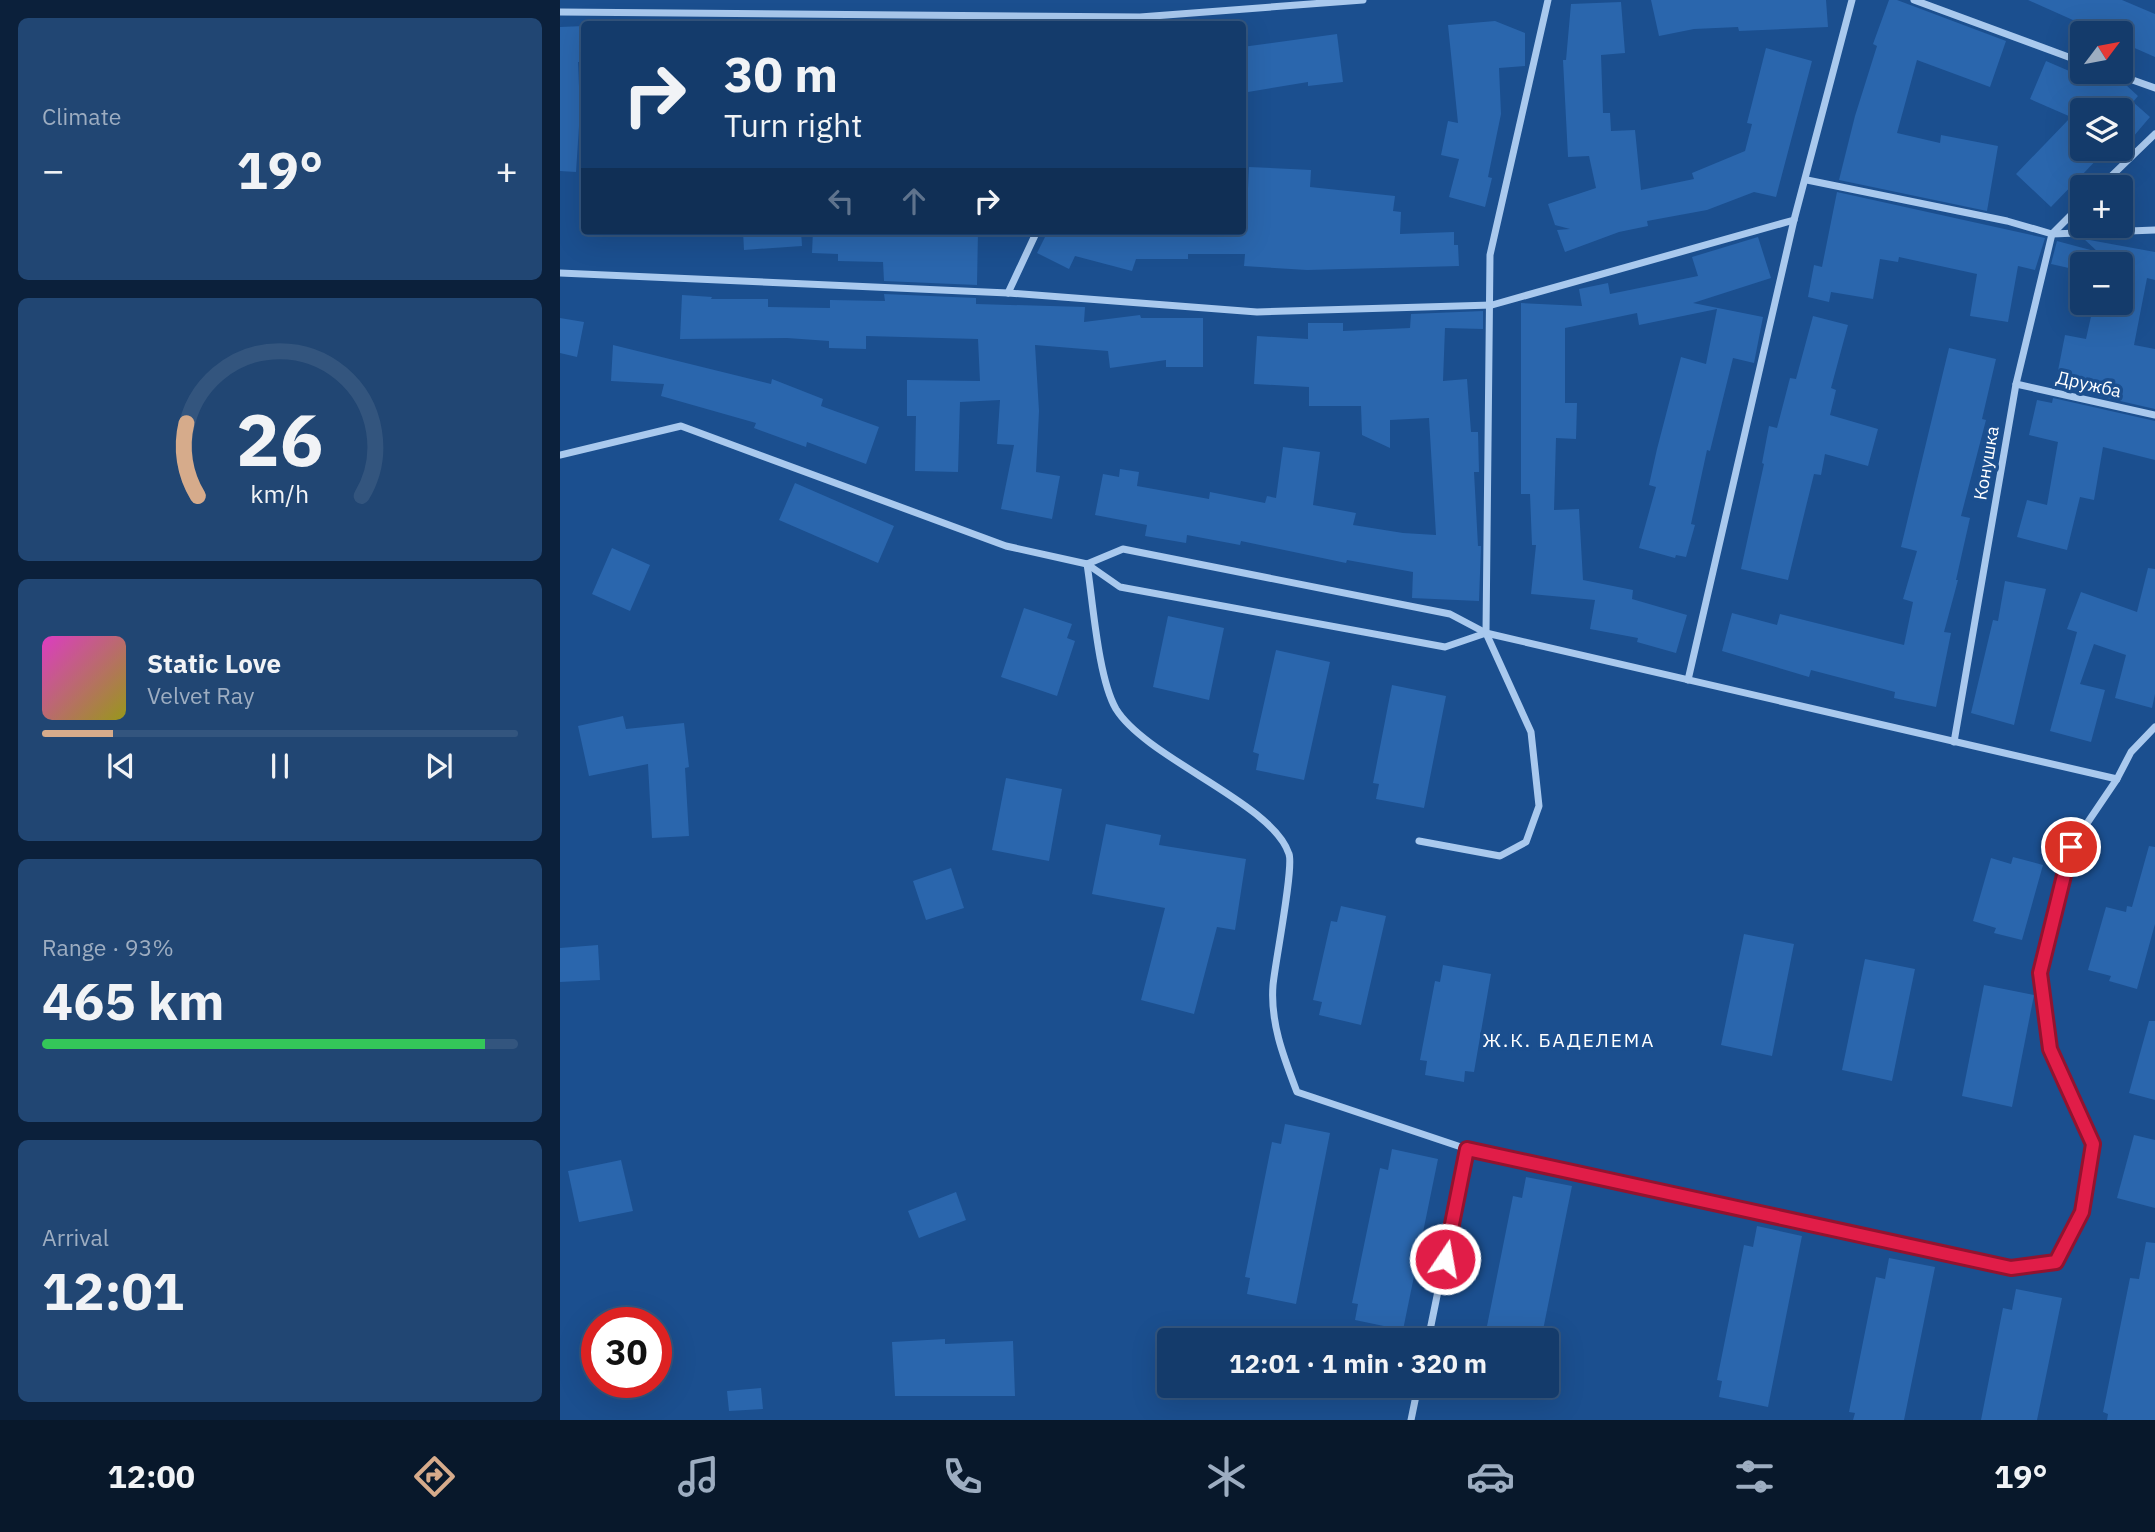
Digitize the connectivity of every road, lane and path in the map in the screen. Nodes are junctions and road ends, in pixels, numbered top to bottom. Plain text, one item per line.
1 (571, 0) edge
2 (1363, 0) edge
3 (1548, 0) edge
4 (1852, 0) edge
5 (1914, 0) edge
6 (560, 12) edge
7 (572, 12) junction
8 (1138, 21) edge
9 (2070, 58) edge
10 (2133, 80) edge
11 (2155, 88) edge
12 (2155, 134) edge
13 (2112, 175) edge
14 (1807, 180) junction
15 (2070, 216) edge
16 (1794, 220) junction
17 (2155, 230) edge
18 (2052, 234) junction
19 (1035, 235) edge
20 (560, 273) edge
21 (1008, 293) junction
22 (1492, 305) junction
23 (2016, 384) junction
24 (2155, 415) edge
25 (560, 455) edge
26 (1087, 564) junction
27 (1486, 633) junction
28 (1688, 680) junction
29 (2155, 727) edge
30 (1954, 742) junction
31 (2117, 779) junction
32 (1419, 841) dead end
33 (1467, 1149) junction
34 (1430, 1328) edge
35 (1416, 1398) edge
36 (1411, 1420) edge

1 - 7 street
2 - 8 street
3 - 22 street
4 - 14 street
5 - 9 street
6 - 7 street
7 - 8 street
10 - 11 street
12 - 13 street
14 - 16 street
14 - 18 street
15 - 18 street
16 - 22 street
16 - 28 street
17 - 18 street
18 - 23 street, Конушка
19 - 21 street
20 - 21 street
21 - 22 street
22 - 27 street
23 - 24 street, Дружба
23 - 30 street, Конушка
25 - 26 street
26 - 27 street
26 - 27 street
26 - 33 street
27 - 28 street
27 - 32 street
28 - 30 street
29 - 31 street
30 - 31 street
31 - 33 street
33 - 34 street
35 - 36 street

